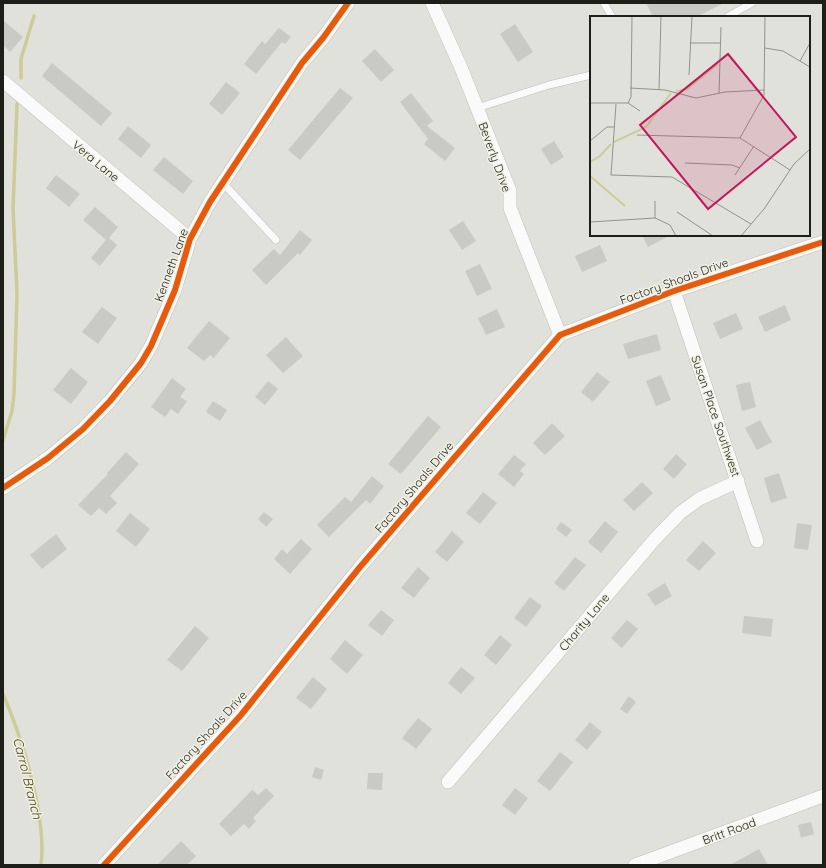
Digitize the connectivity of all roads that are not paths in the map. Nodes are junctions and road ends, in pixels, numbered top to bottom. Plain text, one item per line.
1 (348, 3) edge
2 (432, 3) edge
3 (604, 3) edge
4 (752, 3) edge
5 (611, 16) edge
6 (729, 16) edge
7 (590, 75) edge
8 (3, 81) edge
9 (477, 108) junction
10 (223, 183) junction
11 (190, 239) junction
12 (276, 240) dead end
13 (823, 242) edge
14 (674, 291) junction
15 (560, 335) junction
16 (738, 481) junction
17 (3, 488) edge
18 (757, 541) dead end
19 (448, 782) dead end
20 (823, 796) edge
21 (104, 865) edge
22 (635, 865) edge

1 - 10 street, Kenneth Lane
2 - 9 street, Beverly Drive
3 - 5 lane
4 - 6 lane
7 - 9 lane
8 - 11 street, Vera Lane
9 - 15 street, Beverly Drive
10 - 11 street, Kenneth Lane
10 - 12 lane
11 - 17 street, Kenneth Lane
13 - 14 street, Factory Shoals Drive
14 - 15 street, Factory Shoals Drive
14 - 16 street, Susan Place Southwest
15 - 21 street, Factory Shoals Drive
16 - 18 street, Susan Place Southwest
16 - 19 street, Charity Lane
20 - 22 street, Britt Road

